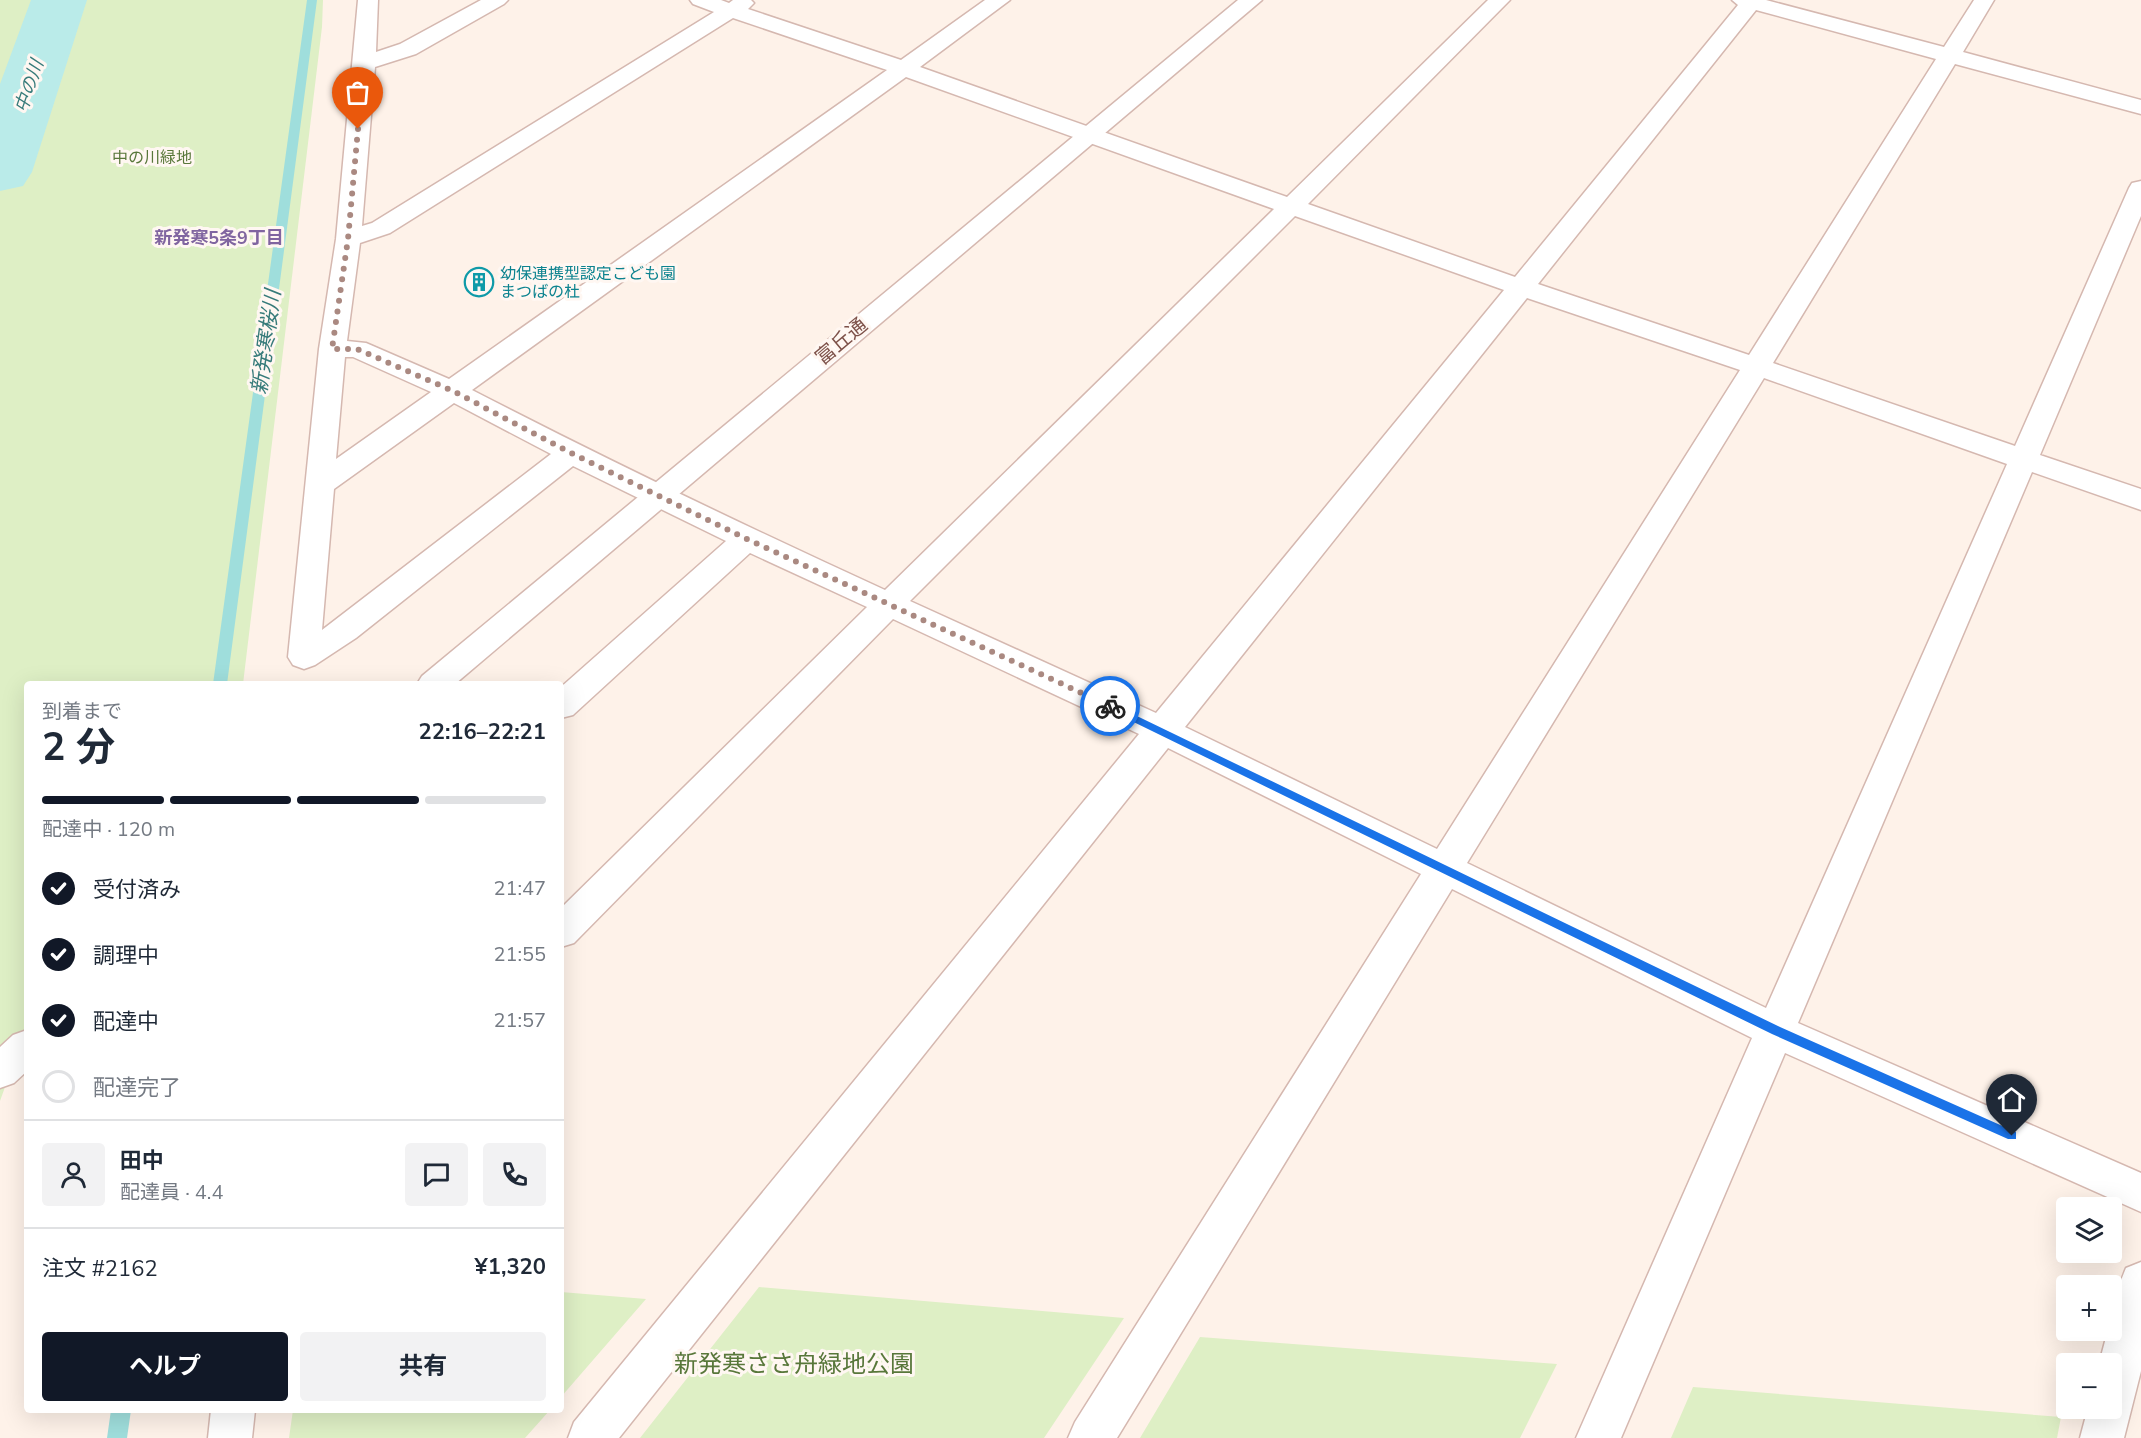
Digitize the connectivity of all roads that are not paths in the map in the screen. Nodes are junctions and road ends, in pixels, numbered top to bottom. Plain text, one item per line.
1 (368, 0) edge
2 (497, 0) edge
3 (700, 0) edge
4 (999, 0) edge
5 (1251, 0) edge
6 (1500, 0) edge
7 (1984, 0) edge
8 (1748, 1) edge
9 (739, 5) edge
10 (1949, 55) junction
11 (364, 63) junction
12 (903, 68) junction
13 (2141, 107) edge
14 (1087, 135) junction
15 (2141, 188) edge
16 (1292, 206) junction
17 (348, 239) junction
18 (1520, 287) junction
19 (332, 349) junction
20 (1755, 366) junction
21 (453, 391) junction
22 (571, 453) junction
23 (2024, 460) junction
24 (318, 486) junction
25 (659, 495) junction
26 (2141, 500) edge
27 (747, 539) junction
28 (889, 603) junction
29 (437, 681) edge
30 (564, 703) edge
31 (1161, 730) junction
32 (1445, 868) junction
33 (564, 929) edge
34 (1776, 1031) junction
35 (24, 1050) edge
36 (0, 1071) edge
37 (2141, 1193) edge
38 (2141, 1283) edge
39 (2122, 1359) edge
40 (233, 1413) edge
41 (2107, 1419) edge
42 (230, 1438) edge
43 (590, 1438) edge
44 (1091, 1438) edge
45 (1598, 1438) edge
46 (2102, 1438) edge

1 - 11 street
2 - 11 street
3 - 9 street
4 - 12 street
5 - 14 street, 富丘通
6 - 16 street
7 - 10 street
8 - 10 street
8 - 18 street
9 - 12 street
9 - 17 street
10 - 13 street
10 - 20 street
11 - 17 street
12 - 14 street
12 - 21 street
14 - 16 street
14 - 25 street, 富丘通
15 - 23 street
16 - 18 street
16 - 28 street
17 - 19 street
18 - 20 street
18 - 31 street
19 - 21 street
19 - 24 street
20 - 23 street
20 - 32 street
21 - 22 street
21 - 24 street
22 - 24 street
22 - 25 street
23 - 26 street
23 - 34 street
25 - 27 street
25 - 29 street, 富丘通
27 - 28 street
27 - 30 street
28 - 31 street
28 - 33 street
31 - 32 street
31 - 43 street
32 - 34 street
32 - 44 street
34 - 37 street
34 - 45 street
35 - 36 street
38 - 39 street
40 - 42 street
41 - 46 street

